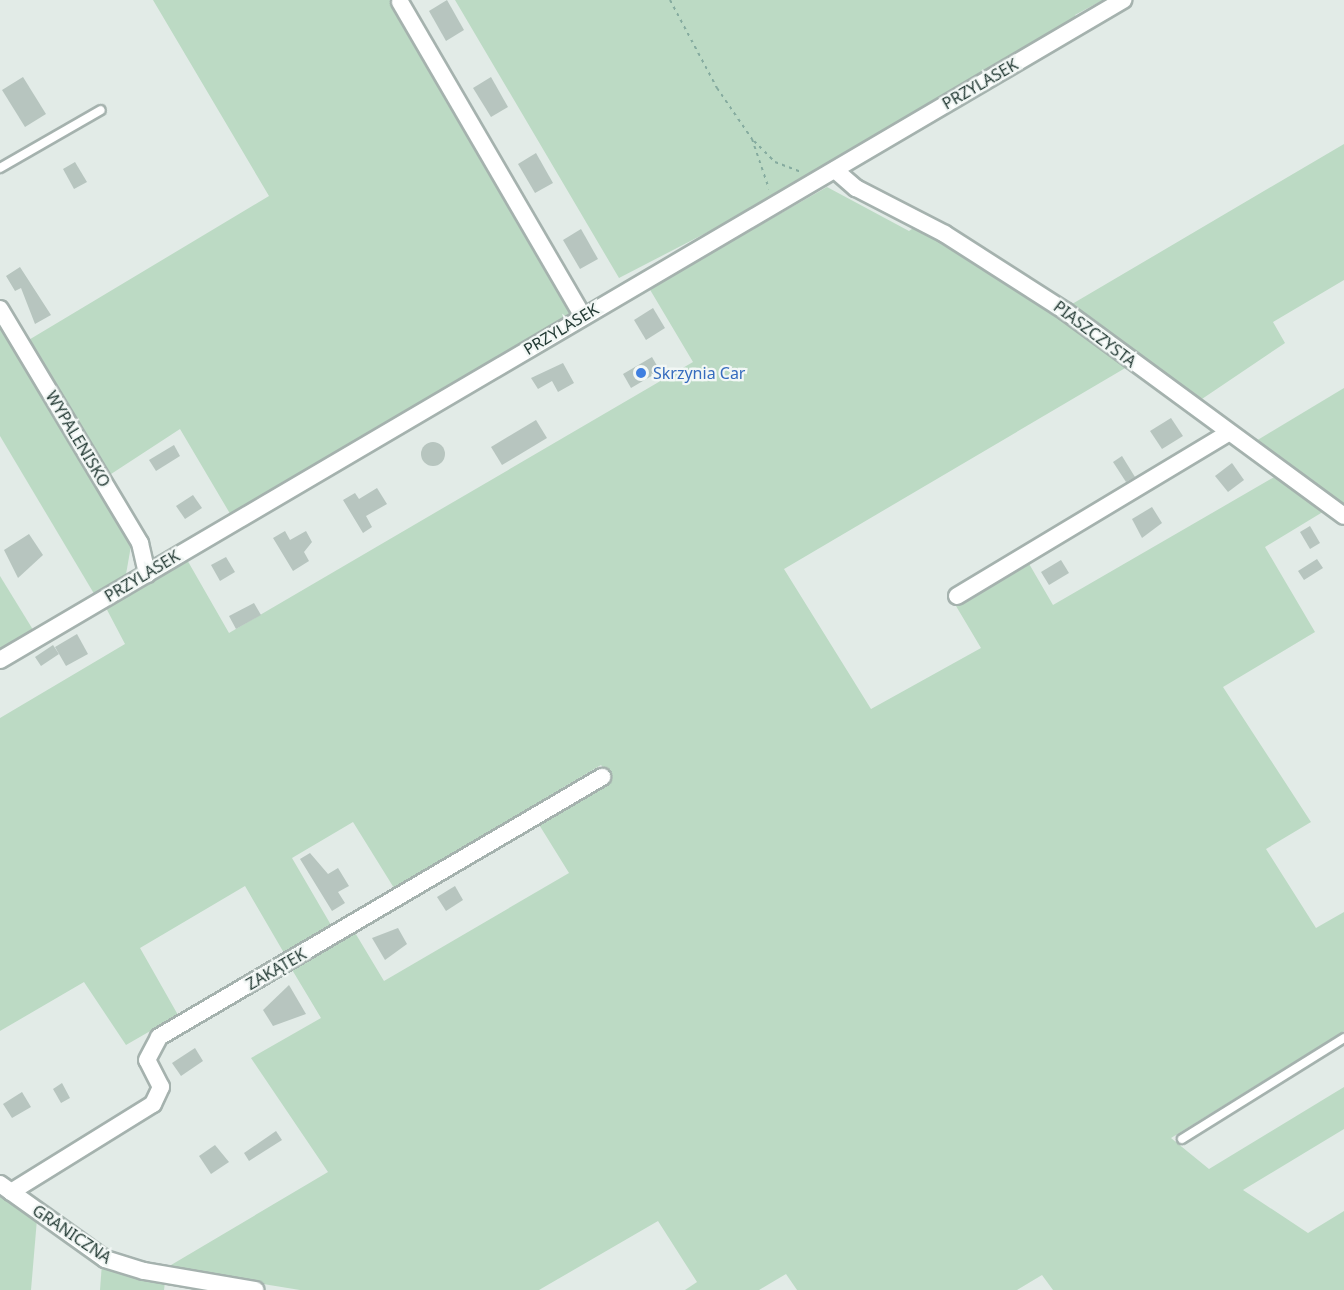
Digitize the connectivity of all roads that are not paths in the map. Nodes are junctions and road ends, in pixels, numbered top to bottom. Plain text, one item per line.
1 (1123, 0) edge
2 (400, 2) dead end
3 (101, 110) dead end
4 (0, 168) edge
5 (835, 170) junction
6 (0, 309) edge
7 (583, 316) junction
8 (1227, 434) junction
9 (1344, 516) edge
10 (147, 574) junction
11 (957, 597) dead end
12 (0, 660) edge
13 (602, 777) dead end
14 (1344, 1038) edge
15 (1182, 1139) dead end
16 (6, 1188) edge
17 (255, 1290) edge

1 - 5 street, PRZYLASEK
2 - 7 street
3 - 4 lane
5 - 7 street, PRZYLASEK
5 - 8 street, PIASZCZYSTA
6 - 10 street, WYPALENISKO
7 - 10 street, PRZYLASEK
8 - 9 street, PIASZCZYSTA
8 - 11 street
10 - 12 street, PRZYLASEK
13 - 16 street, ZAKĄTEK
14 - 15 lane
16 - 17 street, GRANICZNA

